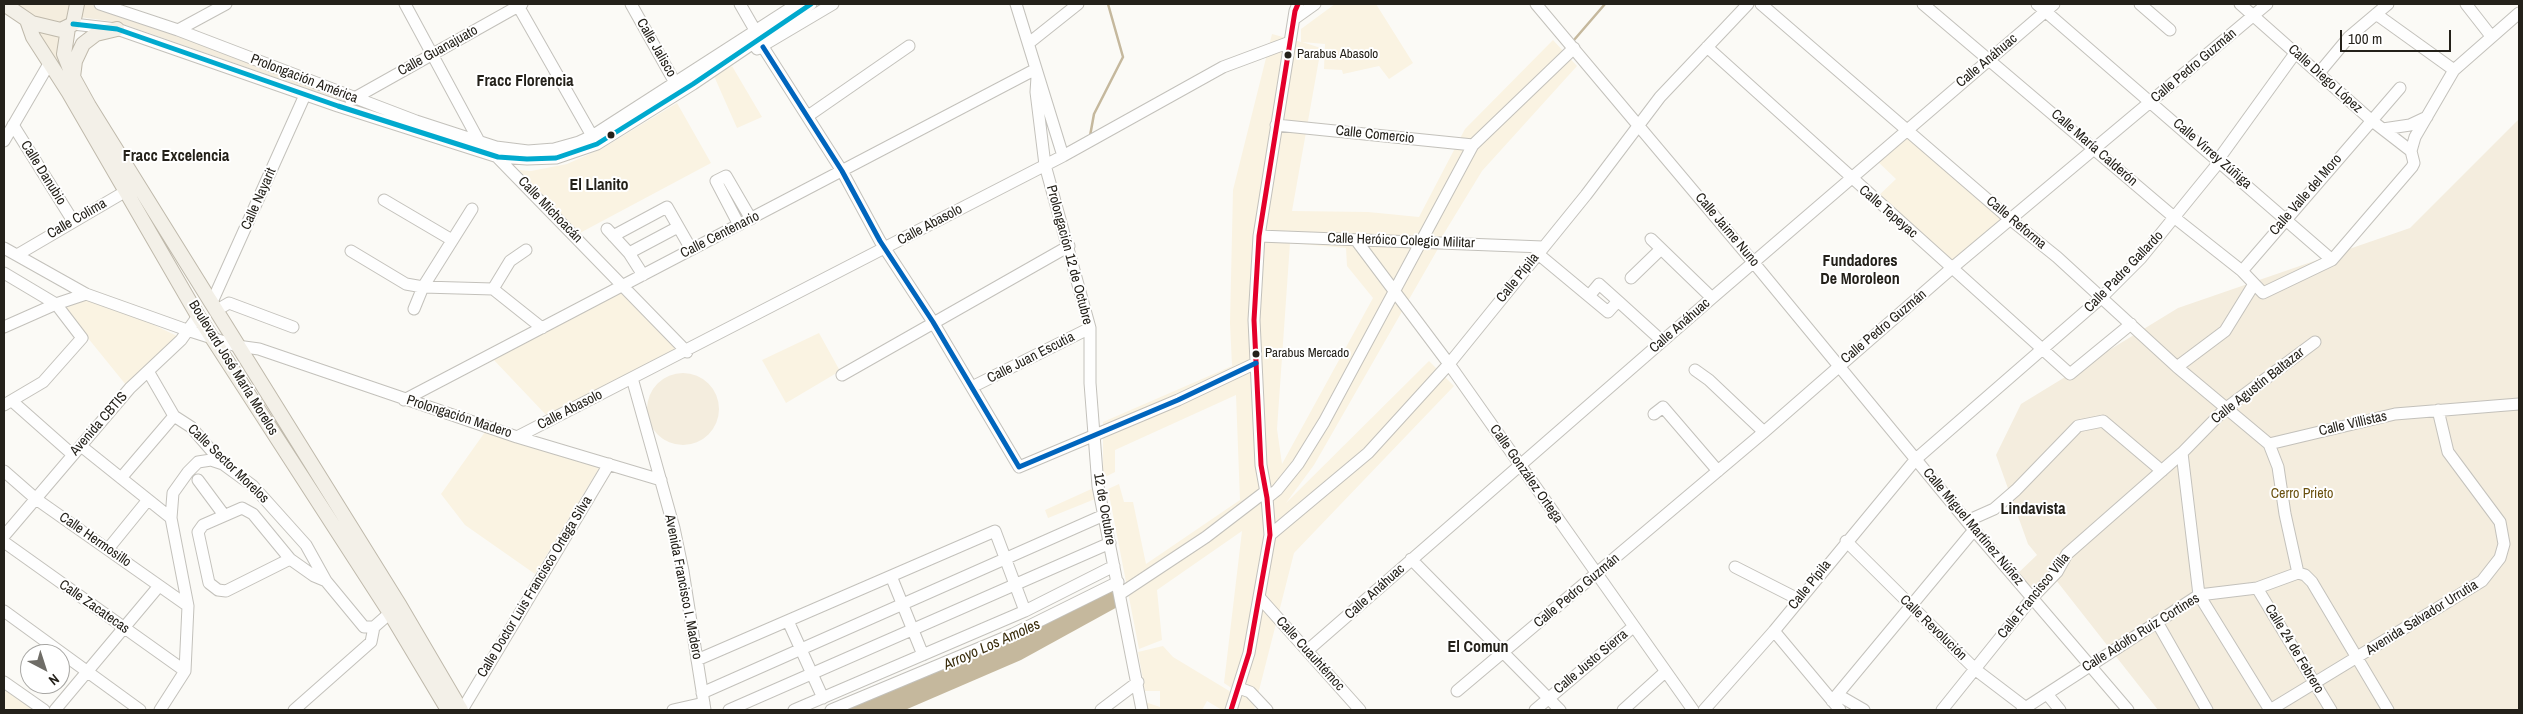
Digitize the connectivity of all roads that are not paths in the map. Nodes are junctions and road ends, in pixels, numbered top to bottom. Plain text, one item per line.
1 (4, 4) edge
2 (16, 4) edge
3 (78, 4) edge
4 (100, 4) edge
5 (226, 4) edge
6 (405, 4) edge
7 (519, 4) edge
8 (631, 4) edge
9 (740, 4) edge
10 (797, 4) edge
11 (811, 4) edge
12 (833, 4) edge
13 (1016, 4) edge
14 (1078, 4) edge
15 (1315, 4) edge
16 (1536, 4) edge
17 (1748, 4) edge
18 (1761, 4) edge
19 (1924, 4) edge
20 (2140, 4) edge
21 (2240, 4) edge
22 (2267, 4) edge
23 (2388, 4) edge
24 (2466, 4) edge
25 (2046, 6) edge
26 (1294, 9) edge
27 (2519, 13) edge
28 (2376, 14) junction
29 (2254, 15) junction
30 (24, 19) junction
31 (70, 26) junction
32 (117, 29) junction
33 (178, 30) junction
34 (2170, 30) dead end
35 (2491, 36) junction
36 (759, 38) junction
37 (1290, 42) junction
38 (1029, 43) junction
39 (909, 46) dead end
40 (1707, 47) junction
41 (1574, 48) junction
42 (2296, 52) junction
43 (431, 54) junction
44 (1989, 59) junction
45 (50, 62) junction
46 (2454, 70) junction
47 (1036, 73) junction
48 (2319, 73) junction
49 (74, 77) junction
50 (678, 87) junction
51 (2400, 88) dead end
52 (305, 95) junction
53 (354, 98) junction
54 (2152, 101) junction
55 (338, 106) junction
56 (808, 116) junction
57 (2428, 116) junction
58 (2371, 120) junction
59 (1638, 124) junction
60 (13, 125) junction
61 (1276, 125) junction
62 (2383, 129) junction
63 (1906, 130) junction
64 (594, 140) junction
65 (4, 141) edge
66 (477, 141) junction
67 (1473, 146) junction
68 (2096, 149) junction
69 (2412, 151) junction
70 (1063, 156) junction
71 (498, 157) junction
72 (2218, 160) junction
73 (1045, 165) junction
74 (842, 171) junction
75 (1850, 178) junction
76 (132, 188) junction
77 (384, 200) dead end
78 (472, 209) dead end
79 (2175, 218) junction
80 (2287, 218) junction
81 (751, 219) junction
82 (2011, 220) junction
83 (74, 221) junction
84 (739, 225) junction
85 (678, 227) junction
86 (1259, 236) junction
87 (452, 240) junction
88 (1356, 240) junction
89 (1651, 240) dead end
90 (1420, 242) junction
91 (1069, 246) junction
92 (4, 248) edge
93 (886, 248) junction
94 (691, 249) junction
95 (1661, 249) junction
96 (526, 250) dead end
97 (1540, 250) junction
98 (351, 251) dead end
99 (629, 253) junction
100 (17, 255) junction
101 (2332, 260) junction
102 (1754, 263) junction
103 (1952, 268) junction
104 (2242, 271) junction
105 (4, 273) edge
106 (643, 275) junction
107 (1631, 278) dead end
108 (2254, 284) junction
109 (70, 285) junction
110 (624, 286) junction
111 (424, 287) junction
112 (493, 289) junction
113 (1394, 292) junction
114 (86, 294) junction
115 (1589, 296) junction
116 (1712, 298) junction
117 (2101, 298) junction
118 (69, 300) junction
119 (1618, 301) junction
120 (56, 304) junction
121 (215, 306) junction
122 (414, 309) dead end
123 (198, 316) junction
124 (933, 322) junction
125 (2131, 324) junction
126 (226, 326) junction
127 (4, 328) edge
128 (293, 328) dead end
129 (542, 328) junction
130 (1090, 328) junction
131 (188, 330) junction
132 (211, 336) junction
133 (1662, 341) junction
134 (2315, 342) dead end
135 (237, 346) junction
136 (259, 349) junction
137 (2043, 349) junction
138 (687, 352) junction
139 (1256, 363) junction
140 (1449, 364) junction
141 (1837, 366) junction
142 (2177, 367) junction
143 (1695, 370) dead end
144 (148, 371) junction
145 (842, 375) dead end
146 (632, 378) junction
147 (972, 387) junction
148 (404, 400) junction
149 (8, 403) edge
150 (2519, 404) edge
151 (2225, 409) junction
152 (2438, 410) junction
153 (1654, 414) dead end
154 (174, 416) junction
155 (1764, 432) junction
156 (1093, 436) junction
157 (517, 437) junction
158 (201, 438) junction
159 (2269, 444) junction
160 (77, 451) junction
161 (2182, 453) junction
162 (1916, 458) junction
163 (198, 462) junction
164 (223, 464) junction
165 (609, 464) junction
166 (1520, 465) junction
167 (1718, 470) junction
168 (4, 471) edge
169 (2162, 471) junction
170 (121, 478) junction
171 (198, 480) dead end
172 (661, 480) junction
173 (1266, 494) junction
174 (36, 499) junction
175 (147, 501) junction
176 (1104, 515) junction
177 (224, 516) junction
178 (171, 518) junction
179 (1971, 526) junction
180 (1270, 535) junction
181 (4, 536) edge
182 (1846, 541) junction
183 (4, 542) edge
184 (1110, 543) junction
185 (108, 549) junction
186 (290, 559) junction
187 (1006, 560) junction
188 (1411, 560) junction
189 (1114, 566) junction
190 (1735, 567) dead end
191 (2298, 573) junction
192 (1596, 575) junction
193 (891, 576) junction
194 (326, 581) junction
195 (1118, 582) junction
196 (1016, 585) junction
197 (159, 586) junction
198 (2257, 588) junction
199 (1120, 594) junction
200 (2199, 594) junction
201 (1260, 598) junction
202 (2032, 598) junction
203 (1798, 599) junction
204 (904, 605) junction
205 (188, 606) junction
206 (1910, 606) junction
207 (4, 611) edge
208 (1025, 611) junction
209 (390, 613) junction
210 (788, 621) junction
211 (2156, 622) junction
212 (374, 627) junction
213 (1633, 627) junction
214 (126, 629) junction
215 (914, 629) junction
216 (1774, 631) junction
217 (800, 648) junction
218 (1308, 650) junction
219 (1503, 652) junction
220 (923, 655) junction
221 (2356, 658) junction
222 (697, 660) junction
223 (2090, 665) junction
224 (1976, 670) junction
225 (89, 671) junction
226 (185, 671) junction
227 (1665, 672) junction
228 (812, 674) junction
229 (4, 682) edge
230 (1138, 682) junction
231 (2315, 684) junction
232 (1239, 688) junction
233 (1457, 692) dead end
234 (2047, 694) junction
235 (823, 698) junction
236 (1549, 698) junction
237 (703, 702) edge
238 (1837, 702) edge
239 (2024, 709) edge
240 (44, 710) edge
241 (55, 710) edge
242 (140, 710) edge
243 (160, 710) edge
244 (294, 710) edge
245 (448, 710) edge
246 (462, 710) edge
247 (673, 710) edge
248 (729, 710) edge
249 (794, 710) edge
250 (831, 710) edge
251 (1100, 710) edge
252 (1142, 710) edge
253 (1231, 710) edge
254 (1267, 710) edge
255 (1360, 710) edge
256 (1535, 710) edge
257 (1560, 710) edge
258 (1623, 710) edge
259 (1693, 710) edge
260 (1704, 710) edge
261 (1864, 710) edge
262 (1942, 710) edge
263 (2060, 710) edge
264 (2128, 710) edge
265 (2207, 710) edge
266 (2270, 710) edge
267 (2331, 710) edge
268 (2388, 710) edge

1 - 30 main road
2 - 30 main road, Boulevard José María Morelos
3 - 31 main road, Boulevard José María Morelos
4 - 33 street, Prolongación América
5 - 33 street
6 - 43 street, Calle Michoacán
7 - 43 street, Calle Guanajuato
7 - 64 street
8 - 50 street, Calle Jalisco
9 - 36 street
10 - 36 street, Prolongación América
11 - 36 street, Prolongación América
12 - 36 street
13 - 38 street
14 - 38 street
15 - 26 street
16 - 41 street, Calle Jaime Nuno
17 - 40 street, Calle Pípila
18 - 63 street, Calle Reforma
19 - 44 street, Calle María Calderón
20 - 34 street
21 - 29 street, Calle Diego López
22 - 29 street, Calle Pedro Guzmán
23 - 28 street
24 - 35 street
25 - 44 street, Calle Anáhuac
25 - 54 street, Calle Virrey Zúñiga
26 - 37 street
27 - 35 street
28 - 46 street
28 - 48 street
29 - 42 street, Calle Diego López
29 - 54 street, Calle Pedro Guzmán
30 - 31 main road
30 - 45 main road, Boulevard José María Morelos
31 - 32 street, Prolongación América
31 - 49 main road, Boulevard José María Morelos
32 - 49 main road
32 - 52 street, Prolongación América
33 - 53 street, Prolongación América
35 - 46 street
36 - 50 street, Prolongación América
36 - 50 street, Prolongación América
36 - 56 street
37 - 61 street
37 - 70 street, Calle Abasolo
38 - 47 street
39 - 56 street
40 - 59 street, Calle Pípila
40 - 75 street, Calle Tepeyac
41 - 59 street, Calle Jaime Nuno
41 - 67 street
42 - 48 street, Calle Diego López
42 - 72 street, Calle Padre Gallardo
43 - 53 street, Calle Guanajuato
43 - 66 street, Calle Michoacán
44 - 63 street, Calle Anáhuac
44 - 68 street, Calle María Calderón
45 - 60 street
45 - 76 main road, Boulevard José María Morelos
46 - 57 street
47 - 70 street
47 - 73 street, Prolongación 12 de Octubre
47 - 74 street, Calle Centenario
48 - 58 street, Calle Diego López
49 - 76 main road, Boulevard José María Morelos
50 - 64 street, Prolongación América
51 - 58 street, Calle Valle del Moro
52 - 55 street, Prolongación América
52 - 121 street, Calle Nayarit
53 - 55 street, Calle Guanajuato
53 - 66 street, Prolongación América
54 - 68 street, Calle Pedro Guzmán
54 - 72 street, Calle Virrey Zúñiga
55 - 71 street, Prolongación América
56 - 74 street
57 - 62 street
57 - 69 street
58 - 62 street, Calle Diego López
58 - 80 street, Calle Valle del Moro
59 - 97 street, Calle Pípila
59 - 102 street, Calle Jaime Nuno
60 - 65 street
60 - 83 street, Calle Danubio
61 - 67 street, Calle Comercio
61 - 86 street
62 - 69 street, Calle Diego López
63 - 75 street, Calle Anáhuac
63 - 82 street, Calle Reforma
64 - 66 street, Prolongación América
64 - 71 street, Prolongación América
66 - 71 street, Calle Michoacán
67 - 90 street
68 - 79 street, Calle María Calderón
68 - 82 street, Calle Pedro Guzmán
69 - 101 street
70 - 73 street, Calle Abasolo
71 - 110 street, Calle Michoacán
72 - 79 street, Calle Padre Gallardo
72 - 80 street, Calle Virrey Zúñiga
73 - 91 street, Prolongación 12 de Octubre
73 - 93 street, Calle Abasolo
74 - 81 street, Calle Centenario
74 - 93 street
75 - 102 street, Calle Anáhuac
75 - 103 street, Calle Tepeyac
76 - 83 street, Calle Colima
76 - 121 main road, Boulevard José María Morelos
76 - 123 main road, Boulevard José María Morelos
77 - 87 street
78 - 87 street
79 - 104 street, Calle María Calderón
79 - 117 street, Calle Padre Gallardo
80 - 101 street, Calle Virrey Zúñiga
80 - 104 street, Calle Valle del Moro
81 - 84 street, Calle Centenario
81 - 84 street
82 - 103 street, Calle Pedro Guzmán
82 - 117 street, Calle Reforma
83 - 100 street, Calle Colima
84 - 94 street, Calle Centenario
85 - 94 street
85 - 99 street
85 - 99 street
86 - 88 street, Calle Heróico Colegio Militar
86 - 139 street
87 - 111 street
88 - 90 street, Calle Heróico Colegio Militar
88 - 113 street, Calle González Ortega
89 - 95 street
90 - 97 street, Calle Heróico Colegio Militar
90 - 113 street
91 - 124 street
91 - 130 street, Prolongación 12 de Octubre
92 - 100 street, Prolongación Madero
93 - 124 street
93 - 138 street, Calle Abasolo
94 - 106 street, Calle Centenario
95 - 107 street
95 - 116 street
96 - 112 street
97 - 115 street
97 - 140 street, Calle Pípila
98 - 111 street
99 - 106 street
100 - 109 street, Prolongación Madero
101 - 108 street, Calle María Calderón
102 - 116 street, Calle Anáhuac
102 - 141 street, Calle Jaime Nuno
103 - 137 street, Calle Tepeyac
103 - 141 street, Calle Pedro Guzmán
104 - 108 street, Calle María Calderón
105 - 120 street
106 - 110 street, Calle Centenario
108 - 142 street
109 - 114 street, Prolongación Madero
109 - 118 street
110 - 129 street, Calle Centenario
110 - 138 street, Calle Michoacán
111 - 112 street
111 - 122 street
112 - 129 street
113 - 140 street, Calle González Ortega
113 - 173 street
114 - 118 street
114 - 131 street, Prolongación Madero
115 - 119 street
115 - 119 street
116 - 133 street, Calle Anáhuac
117 - 125 street, Calle Reforma
117 - 137 street, Calle Padre Gallardo
118 - 120 street
119 - 133 street
120 - 127 street
120 - 149 street
121 - 123 main road
121 - 126 main road, Boulevard José María Morelos
121 - 128 street
123 - 131 street, Avenida CBTIS
123 - 132 main road, Boulevard José María Morelos
124 - 145 street
124 - 147 street
125 - 137 street, Calle Tepeyac
125 - 142 street, Calle Reforma
126 - 132 main road
126 - 135 main road, Boulevard José María Morelos
126 - 136 street, Prolongación Madero
129 - 148 street, Calle Centenario
130 - 147 street, Calle Juan Escutia
130 - 156 street, Prolongación 12 de Octubre
131 - 132 street, Prolongación Madero
131 - 144 street, Avenida CBTIS
132 - 135 street, Prolongación Madero
132 - 209 main road, Boulevard José María Morelos
133 - 166 street, Calle Anáhuac
134 - 151 street, Calle Agustín Baltazar
135 - 136 street, Prolongación Madero
135 - 246 main road, Boulevard José María Morelos
136 - 148 street, Prolongación Madero
137 - 162 street, Calle Padre Gallardo
138 - 146 street, Calle Abasolo
139 - 156 street
139 - 173 street
140 - 166 street, Calle González Ortega
140 - 180 street, Calle Pípila
141 - 155 street, Calle Pedro Guzmán
141 - 162 street, Calle Jaime Nuno
142 - 151 street, Calle Reforma
143 - 155 street
144 - 154 street, Calle Sector Morelos
144 - 160 street, Avenida CBTIS
146 - 157 street, Calle Abasolo
146 - 172 street, Avenida Francisco I. Madero
147 - 156 street
148 - 157 street, Prolongación Madero
149 - 160 street
150 - 152 street, Calle Villistas
151 - 159 street, Calle Reforma
151 - 161 street, Calle Agustín Baltazar
152 - 159 street, Calle Villistas
152 - 221 street, Avenida Salvador Urrutia
153 - 167 street
154 - 158 street, Calle Sector Morelos
154 - 170 street
155 - 167 street, Calle Pedro Guzmán
156 - 176 street, 12 de Octubre
157 - 165 street, Prolongación Madero
158 - 163 street
158 - 164 street, Calle Sector Morelos
159 - 191 street
160 - 170 street
160 - 174 street, Avenida CBTIS
161 - 169 street, Calle Francisco Villa
161 - 200 street
162 - 179 street, Calle Miguel Martínez Núñez
162 - 182 street, Calle Pípila
163 - 164 street
163 - 178 street
164 - 194 street, Calle Sector Morelos
165 - 172 street, Prolongación Madero
165 - 246 street, Calle Doctor Luis Francisco Ortega Silva
166 - 188 street, Calle Anáhuac
166 - 192 street, Calle González Ortega
167 - 192 street, Calle Pedro Guzmán
168 - 174 street, Calle Hermosillo
169 - 179 street
169 - 202 street, Calle Francisco Villa
170 - 175 street
171 - 177 street
172 - 222 street, Avenida Francisco I. Madero
173 - 180 street
173 - 199 street
174 - 181 street, Avenida CBTIS
174 - 185 street, Calle Hermosillo
175 - 178 street
175 - 185 street
176 - 184 street, 12 de Octubre
176 - 187 street
177 - 186 street
177 - 186 street
178 - 205 street
179 - 202 street, Calle Miguel Martínez Núñez
179 - 206 street
180 - 201 street
182 - 203 street, Calle Pípila
182 - 206 street, Calle Revolución
183 - 214 street, Calle Zacatecas
184 - 189 street, 12 de Octubre
184 - 196 street
185 - 197 street, Calle Hermosillo
186 - 194 street
187 - 193 street
187 - 196 street
187 - 204 street
188 - 218 street, Calle Anáhuac
188 - 219 street
189 - 195 street, 12 de Octubre
189 - 208 street
190 - 203 street
191 - 198 street, Calle Adolfo Ruiz Cortines
191 - 221 street
192 - 213 street, Calle González Ortega
192 - 219 street, Calle Pedro Guzmán
193 - 204 street
193 - 210 street
194 - 212 street, Calle Sector Morelos
195 - 199 street, 12 de Octubre
195 - 250 street
196 - 208 street
196 - 215 street
197 - 205 street, Calle Hermosillo
197 - 214 street
198 - 200 street, Calle Adolfo Ruiz Cortines
198 - 231 street, Calle 24 de Febrero
199 - 230 street, 12 de Octubre
200 - 211 street, Calle Adolfo Ruiz Cortines
200 - 266 street
201 - 218 street, Calle Cuauhtémoc
201 - 232 street
202 - 223 street, Calle Miguel Martínez Núñez
202 - 224 street, Calle Francisco Villa
203 - 216 street, Calle Pípila
204 - 215 street
204 - 217 street
205 - 226 street
206 - 224 street, Calle Revolución
206 - 238 street
207 - 225 street
208 - 220 street
209 - 212 street
209 - 245 main road, Boulevard José María Morelos
210 - 217 street
210 - 222 street
211 - 223 street, Calle Adolfo Ruiz Cortines
211 - 265 street
212 - 244 street
213 - 227 street, Calle González Ortega
213 - 236 street, Calle Justo Sierra
214 - 225 street
214 - 226 street, Calle Zacatecas
215 - 220 street
215 - 228 street
216 - 238 street
216 - 260 street, Calle Pípila
217 - 228 street
217 - 237 street
218 - 255 street, Calle Cuauhtémoc
219 - 233 street, Calle Pedro Guzmán
219 - 236 street
220 - 235 street
221 - 231 street, Avenida Salvador Urrutia
221 - 268 street
222 - 237 street, Avenida Francisco I. Madero
223 - 234 street, Calle Adolfo Ruiz Cortines
223 - 264 street, Calle Miguel Martínez Núñez
224 - 239 street, Calle Revolución
224 - 262 street, Calle Francisco Villa
225 - 241 street
225 - 242 street
226 - 243 street
227 - 258 street
227 - 259 street, Calle González Ortega
228 - 235 street
228 - 248 street
229 - 240 street
230 - 251 street
230 - 252 street, 12 de Octubre
231 - 266 street, Avenida Salvador Urrutia
231 - 267 street, Calle 24 de Febrero
232 - 253 street
232 - 254 street
234 - 239 street, Calle Adolfo Ruiz Cortines
234 - 263 street
235 - 249 street
236 - 256 street, Calle Justo Sierra
236 - 257 street
237 - 247 street
238 - 261 street

